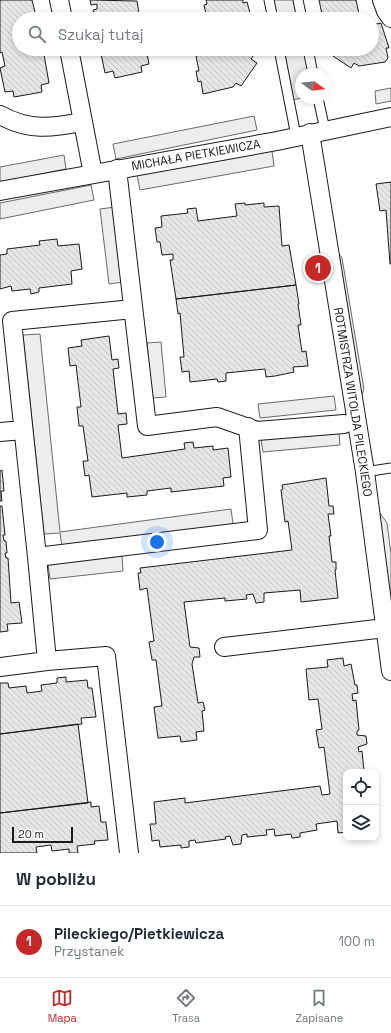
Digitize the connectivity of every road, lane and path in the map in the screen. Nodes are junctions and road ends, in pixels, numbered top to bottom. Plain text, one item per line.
1 (59, 0) edge
2 (270, 0) edge
3 (298, 0) edge
4 (382, 0) edge
5 (62, 12) edge
6 (272, 12) edge
7 (301, 12) edge
8 (391, 18) edge
9 (70, 56) edge
10 (282, 56) edge
11 (309, 56) edge
12 (312, 68) edge
13 (317, 104) edge
14 (0, 115) edge
15 (391, 116) edge
16 (82, 122) junction
17 (311, 133) junction
18 (117, 169) junction
19 (93, 174) junction
20 (0, 191) edge
21 (134, 309) junction
22 (344, 424) dead end
23 (248, 427) junction
24 (23, 430) junction
25 (0, 432) edge
26 (391, 468) edge
27 (365, 472) junction
28 (37, 557) junction
29 (385, 628) junction
30 (224, 647) dead end
31 (47, 661) junction
32 (0, 667) edge
33 (391, 671) edge
34 (129, 853) edge

1 - 5 street
2 - 6 lane
3 - 7 lane
4 - 8 street
9 - 16 street
10 - 17 lane
11 - 12 lane
13 - 17 lane
14 - 16 street
15 - 17 street, MICHAŁA PIETKIEWICZA
16 - 19 street
17 - 18 street, MICHAŁA PIETKIEWICZA
17 - 27 street, ROTMISTRZA WITOLDA PILECKIEGO
18 - 19 street, MICHAŁA PIETKIEWICZA
18 - 21 street
19 - 20 street, MICHAŁA PIETKIEWICZA
21 - 23 street
21 - 24 street
22 - 23 street
23 - 28 street
24 - 25 street
24 - 28 street
26 - 27 lane
27 - 29 street, ROTMISTRZA WITOLDA PILECKIEGO
28 - 31 street
29 - 30 street
29 - 33 street, ROTMISTRZA WITOLDA PILECKIEGO
31 - 32 street
31 - 34 street

